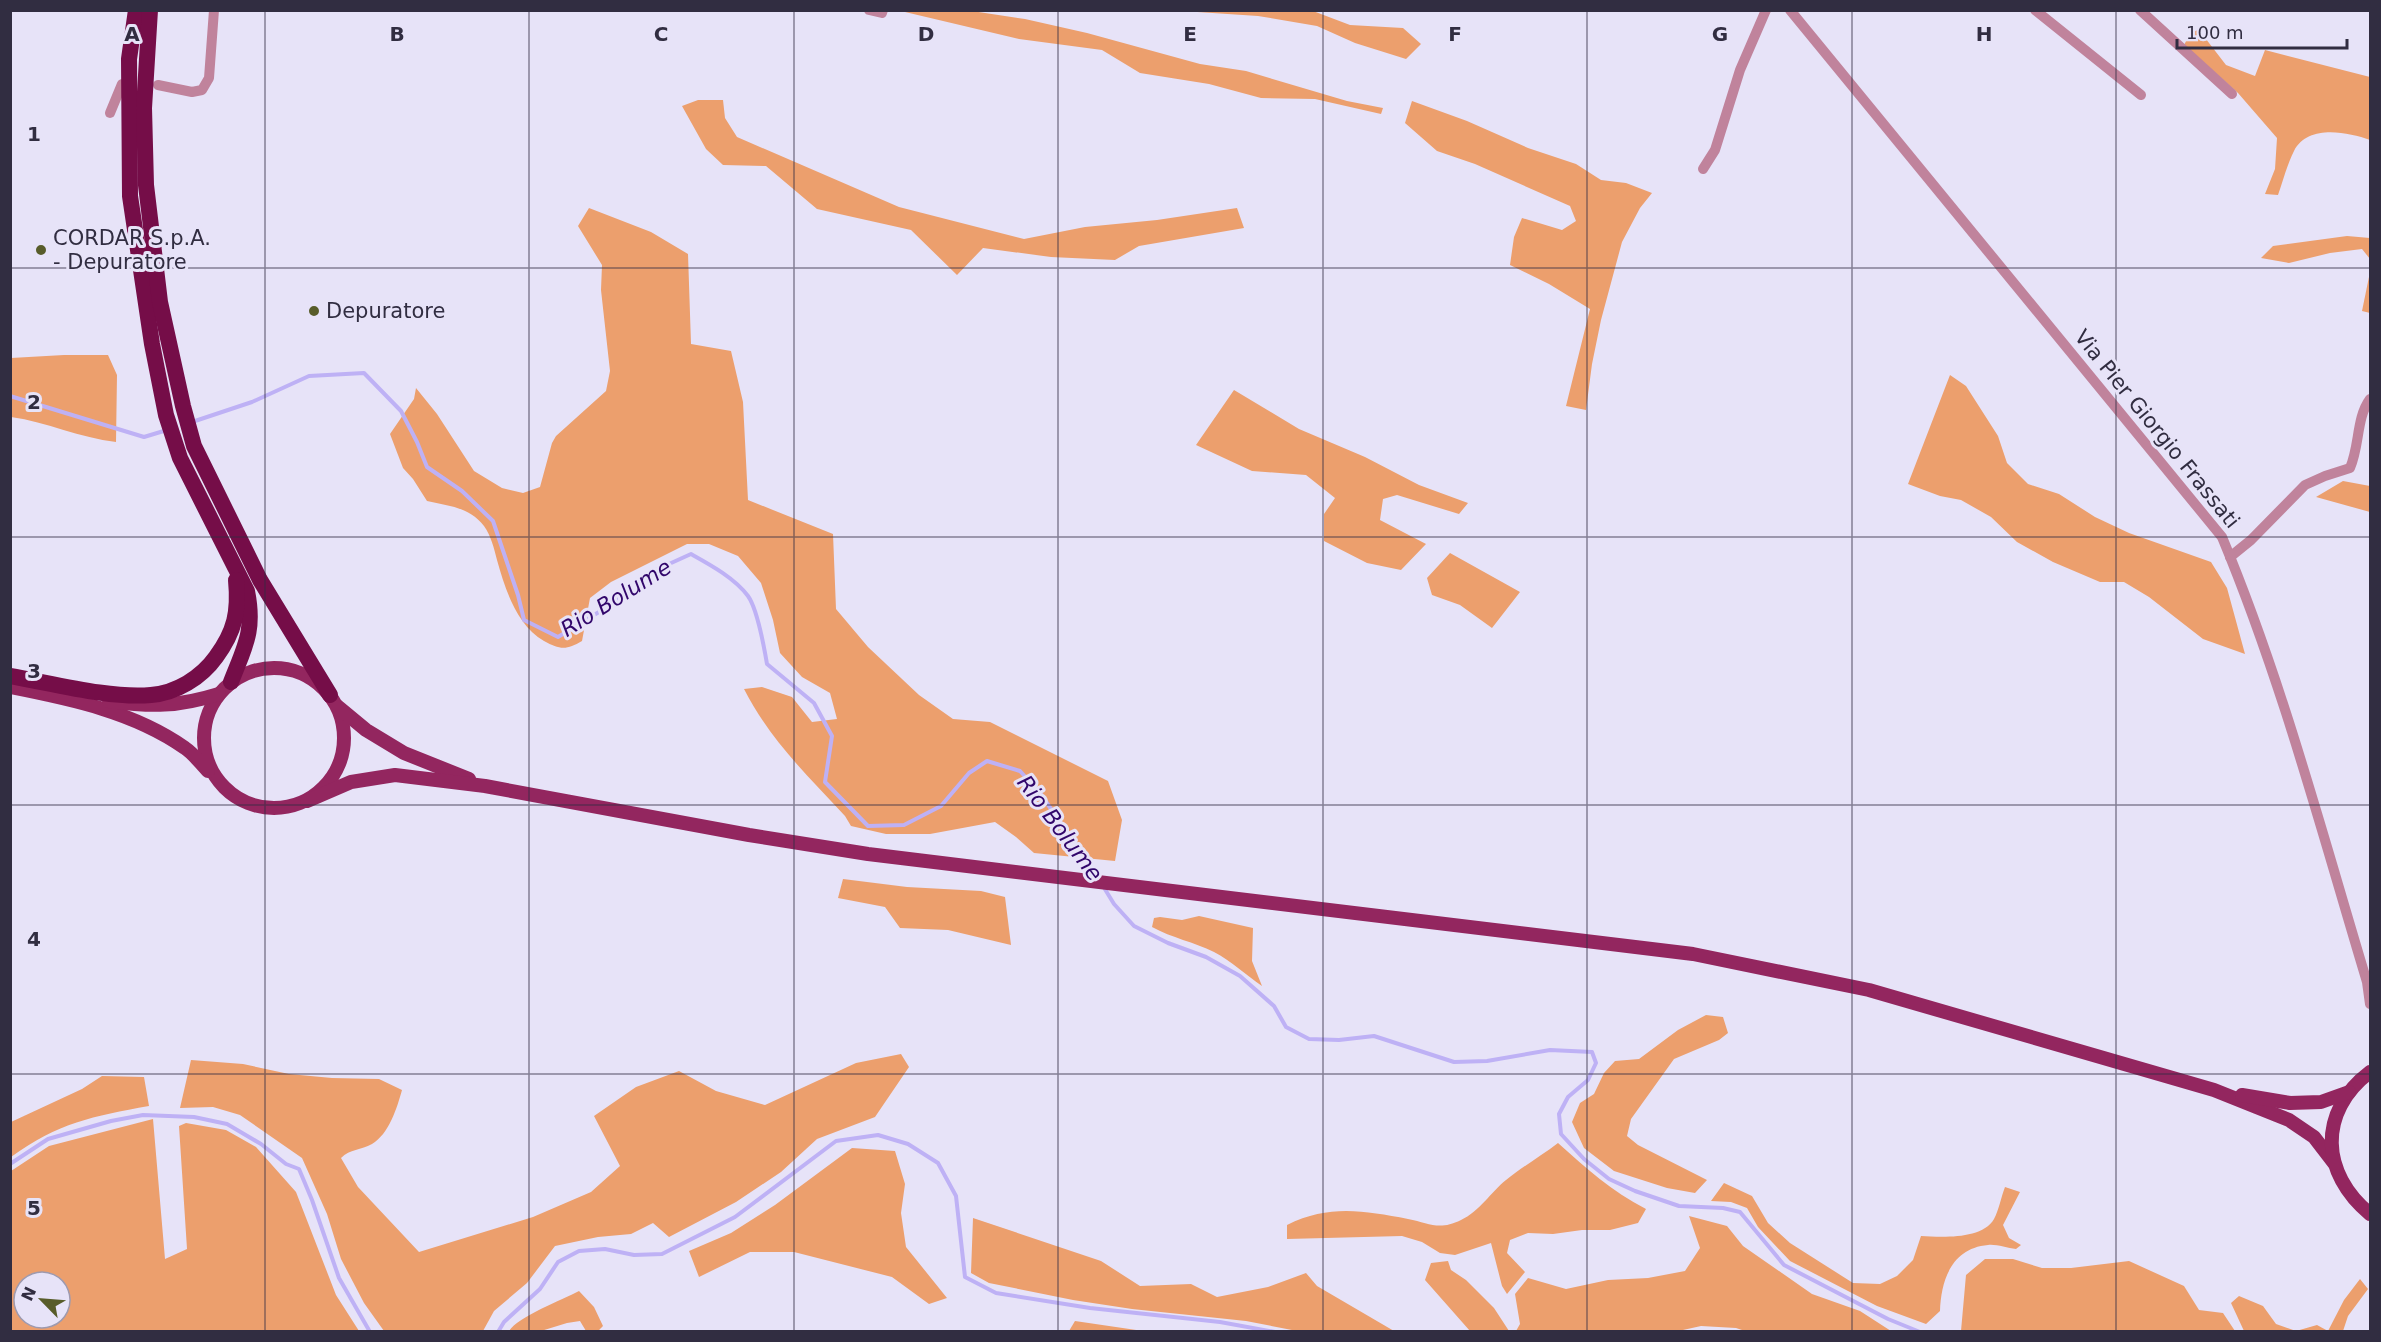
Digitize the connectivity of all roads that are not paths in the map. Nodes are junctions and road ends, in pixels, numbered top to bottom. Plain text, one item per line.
1 (136, 10) edge
2 (150, 10) edge
3 (214, 10) edge
4 (869, 10) edge
5 (883, 10) edge
6 (1766, 10) edge
7 (1790, 10) edge
8 (2035, 10) edge
9 (2140, 10) edge
10 (122, 84) dead end
11 (158, 85) dead end
12 (2232, 94) dead end
13 (2141, 95) dead end
14 (110, 113) dead end
15 (1703, 169) dead end
16 (2370, 399) edge
17 (2230, 557) junction
18 (234, 565) junction
19 (10, 676) edge
20 (10, 687) edge
21 (225, 688) junction
22 (30, 690) junction
23 (333, 700) junction
24 (214, 777) junction
25 (485, 786) junction
26 (307, 801) junction
27 (2369, 985) edge
28 (2370, 1004) edge
29 (2370, 1072) edge
30 (2214, 1090) junction
31 (2349, 1092) junction
32 (2334, 1163) junction
33 (2370, 1214) edge

1 - 18 highway
2 - 23 highway
3 - 11 street
4 - 5 street
6 - 15 street
7 - 17 street, Via Pier Giorgio Frassati
8 - 13 street
9 - 12 street
10 - 14 street
16 - 17 street
17 - 27 street, Via Pier Giorgio Frassati
18 - 19 highway
18 - 21 highway
20 - 22 main road
21 - 22 main road
21 - 23 main road
21 - 24 main road
22 - 24 main road
23 - 25 main road
23 - 26 main road
24 - 26 main road
25 - 26 main road
25 - 30 main road
27 - 28 street, Via Pier Giorgio Frassati
29 - 31 main road
30 - 31 main road
30 - 32 main road
31 - 32 main road
32 - 33 main road

